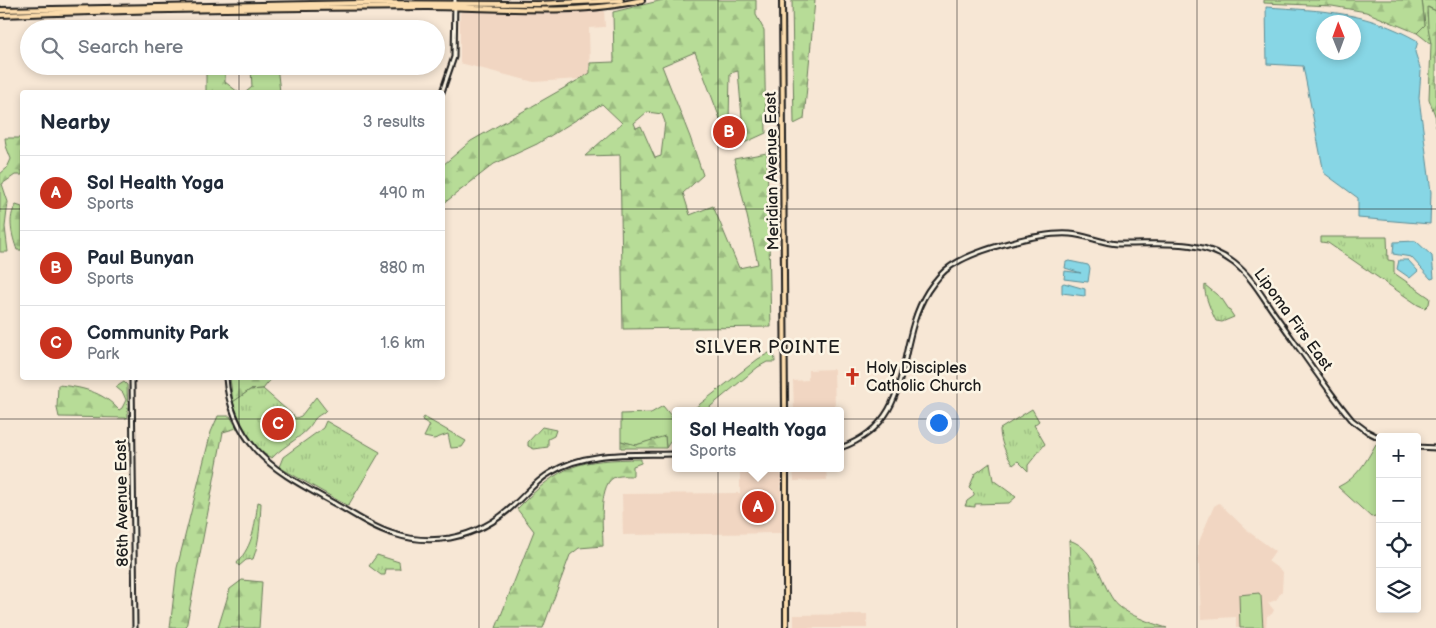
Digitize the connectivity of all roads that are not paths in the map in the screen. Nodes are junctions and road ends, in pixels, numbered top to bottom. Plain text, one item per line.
1 (621, 0) edge
2 (642, 0) edge
3 (782, 0) edge
4 (349, 3) junction
5 (455, 3) edge
6 (305, 4) junction
7 (239, 5) junction
8 (128, 6) junction
9 (321, 8) junction
10 (262, 9) junction
11 (204, 10) junction
12 (87, 12) junction
13 (0, 13) edge
14 (443, 90) edge
15 (132, 380) edge
16 (226, 380) edge
17 (785, 407) edge
18 (1376, 436) edge
19 (844, 446) edge
20 (1421, 447) edge
21 (1436, 448) edge
22 (672, 454) edge
23 (786, 472) edge
24 (135, 628) edge
25 (786, 628) edge

1 - 5 main road
2 - 5 main road
3 - 17 main road, Meridian Avenue East
4 - 5 main road
4 - 6 main road
4 - 9 main road
5 - 9 main road
5 - 14 street
6 - 7 main road
6 - 10 main road
7 - 8 main road
7 - 11 main road
8 - 12 main road
8 - 13 main road
9 - 10 main road
10 - 11 main road
11 - 12 main road
12 - 13 main road
15 - 24 street, 86th Avenue East
16 - 22 street
18 - 19 street, Lipoma Firs East
20 - 21 street
23 - 25 main road

